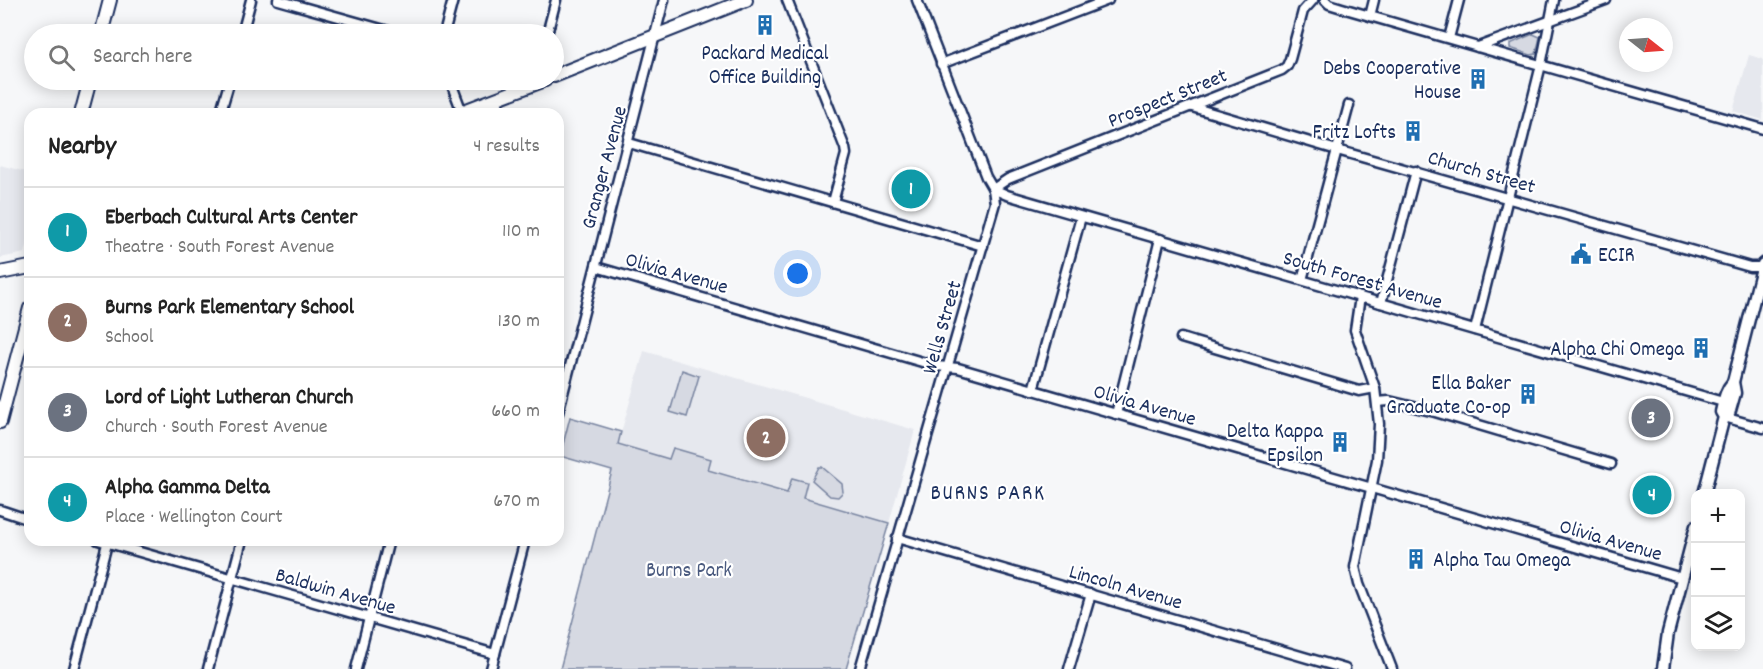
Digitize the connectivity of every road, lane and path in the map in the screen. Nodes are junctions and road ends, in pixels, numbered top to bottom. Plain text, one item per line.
1 (110, 0) edge
2 (251, 0) edge
3 (278, 0) edge
4 (453, 0) edge
5 (556, 0) edge
6 (664, 0) edge
7 (746, 0) edge
8 (787, 0) edge
9 (917, 0) edge
10 (1108, 0) edge
11 (1313, 0) edge
12 (1324, 0) edge
13 (1374, 0) edge
14 (1459, 0) edge
15 (1554, 0) edge
16 (1606, 0) edge
17 (1370, 16) junction
18 (1550, 22) junction
19 (104, 24) edge
20 (245, 24) edge
21 (363, 24) edge
22 (447, 24) edge
23 (550, 24) edge
24 (655, 36) junction
25 (1449, 38) junction
26 (1478, 47) junction
27 (941, 64) junction
28 (1541, 65) junction
29 (564, 72) edge
30 (87, 90) edge
31 (227, 90) edge
32 (453, 90) edge
33 (516, 90) edge
34 (496, 98) junction
35 (1349, 105) dead end
36 (1192, 107) junction
37 (83, 108) edge
38 (222, 108) edge
39 (458, 108) edge
40 (471, 108) edge
41 (499, 108) edge
42 (1763, 129) edge
43 (629, 143) junction
44 (1337, 150) junction
45 (1416, 171) junction
46 (993, 189) junction
47 (1508, 198) junction
48 (833, 202) junction
49 (1081, 216) junction
50 (1160, 239) junction
51 (982, 246) junction
52 (1763, 266) edge
53 (596, 267) junction
54 (24, 268) edge
55 (0, 273) edge
56 (1302, 280) junction
57 (1360, 297) junction
58 (1381, 303) junction
59 (1475, 330) junction
60 (24, 331) edge
61 (1181, 338) dead end
62 (949, 367) junction
63 (1733, 382) junction
64 (1375, 388) junction
65 (564, 390) edge
66 (1033, 390) junction
67 (1377, 402) junction
68 (1723, 402) junction
69 (1116, 414) junction
70 (1727, 415) junction
71 (0, 422) edge
72 (1763, 428) edge
73 (1611, 464) dead end
74 (1371, 488) junction
75 (1705, 489) edge
76 (0, 510) edge
77 (24, 517) edge
78 (897, 538) junction
79 (1691, 542) edge
80 (106, 546) edge
81 (124, 546) edge
82 (240, 546) edge
83 (387, 546) edge
84 (523, 546) edge
85 (232, 578) junction
86 (1682, 578) junction
87 (1091, 594) junction
88 (369, 618) junction
89 (495, 654) junction
90 (74, 669) edge
91 (208, 669) edge
92 (356, 669) edge
93 (491, 669) edge
94 (860, 669) edge
95 (1069, 669) edge
96 (1345, 669) edge
97 (1392, 669) edge
98 (1663, 669) edge

1 - 19 main road
2 - 20 street
3 - 21 street
4 - 22 street
5 - 23 street
6 - 24 street, Granger Avenue
7 - 24 main road
8 - 48 street
9 - 27 street
10 - 27 street
11 - 36 street, Prospect Street
12 - 17 street
13 - 17 street
14 - 25 street
15 - 18 street
16 - 18 street
17 - 25 street
18 - 26 street
18 - 28 street
24 - 29 main road
24 - 43 street, Granger Avenue
25 - 26 street
26 - 28 street
27 - 46 street
28 - 42 street
28 - 47 street
30 - 37 main road
31 - 38 street
32 - 39 street
33 - 34 main road
34 - 40 main road
34 - 41 street
35 - 44 street
36 - 44 street, Church Street
36 - 46 street, Prospect Street
43 - 48 street
43 - 53 street, Granger Avenue
44 - 45 street, Church Street
44 - 56 street
45 - 47 street, Church Street
45 - 58 street
46 - 49 street, South Forest Avenue
46 - 51 street, Wells Street
47 - 52 street, Church Street
47 - 59 street
48 - 51 street
49 - 50 street, South Forest Avenue
49 - 66 street
50 - 56 street, South Forest Avenue
50 - 69 street
51 - 62 street, Wells Street
52 - 63 street
53 - 62 street, Olivia Avenue
53 - 65 street, Granger Avenue
54 - 55 main road
56 - 57 street, South Forest Avenue
57 - 58 street, South Forest Avenue
57 - 64 street
58 - 59 street, South Forest Avenue
59 - 68 street, South Forest Avenue
60 - 71 main road
61 - 64 street
62 - 66 street, Olivia Avenue
62 - 78 street, Wells Street
63 - 68 street
63 - 70 street
64 - 67 street
66 - 69 street, Olivia Avenue
67 - 73 street
67 - 74 street
68 - 70 street
69 - 74 street, Olivia Avenue
70 - 72 street
70 - 75 street
74 - 86 street, Olivia Avenue
74 - 97 street
76 - 77 street
78 - 87 street, Lincoln Avenue
78 - 94 street, Wells Street
79 - 86 street
80 - 90 street
81 - 85 street, Baldwin Avenue
82 - 85 street
83 - 88 street
84 - 89 street
85 - 88 street, Baldwin Avenue
85 - 91 street
86 - 98 street
87 - 95 street
87 - 96 street, Lincoln Avenue
88 - 89 street, Baldwin Avenue
88 - 92 street
89 - 93 street

